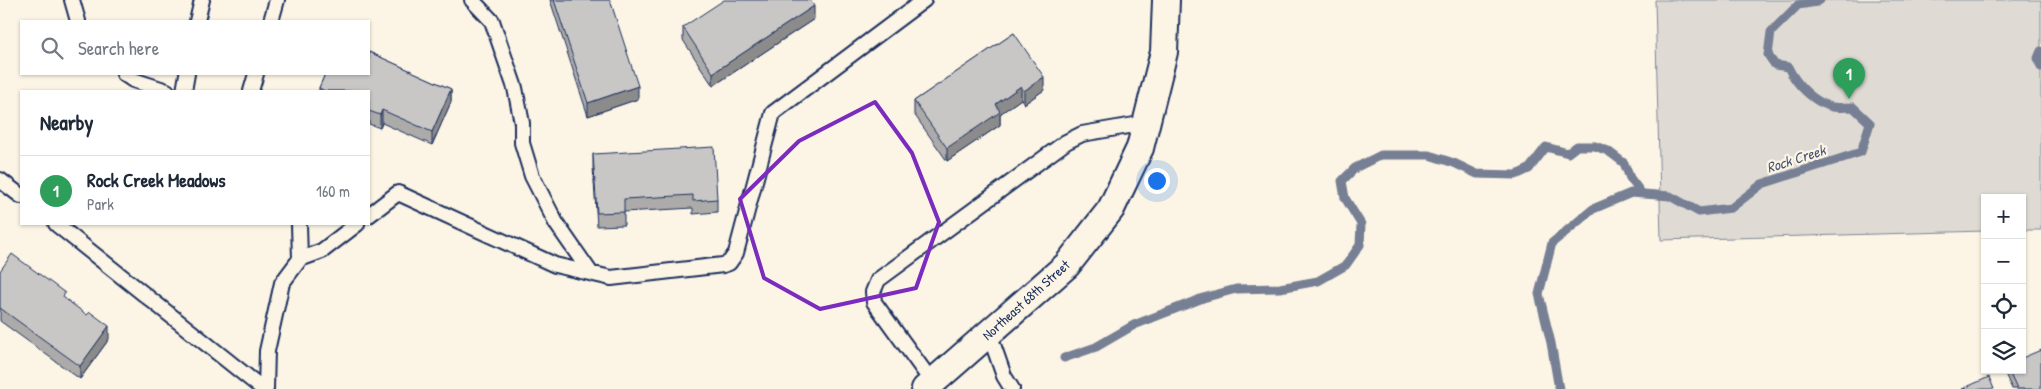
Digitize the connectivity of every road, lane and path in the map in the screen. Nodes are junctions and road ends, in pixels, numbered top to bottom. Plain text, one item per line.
1 (72, 0) edge
2 (202, 0) edge
3 (277, 0) edge
4 (472, 0) edge
5 (924, 0) edge
6 (1166, 0) edge
7 (78, 20) edge
8 (198, 20) edge
9 (271, 20) edge
10 (126, 75) edge
11 (187, 75) edge
12 (256, 75) edge
13 (163, 90) edge
14 (184, 90) edge
15 (251, 90) edge
16 (1146, 124) junction
17 (0, 180) edge
18 (20, 195) edge
19 (370, 214) edge
20 (57, 225) edge
21 (299, 225) edge
22 (356, 225) edge
23 (300, 259) junction
24 (590, 272) junction
25 (989, 334) junction
26 (929, 386) edge
27 (265, 389) edge
28 (1012, 389) edge

1 - 7 lane
2 - 8 lane
3 - 9 lane
4 - 24 lane
5 - 24 lane
6 - 16 street, Northeast 68th Street
10 - 13 lane
11 - 14 lane
12 - 15 lane
16 - 25 street, Northeast 68th Street
16 - 26 lane
17 - 18 lane
19 - 24 lane
20 - 27 lane
21 - 23 lane
22 - 23 lane
23 - 27 lane
25 - 26 street, Northeast 68th Street
25 - 28 lane

